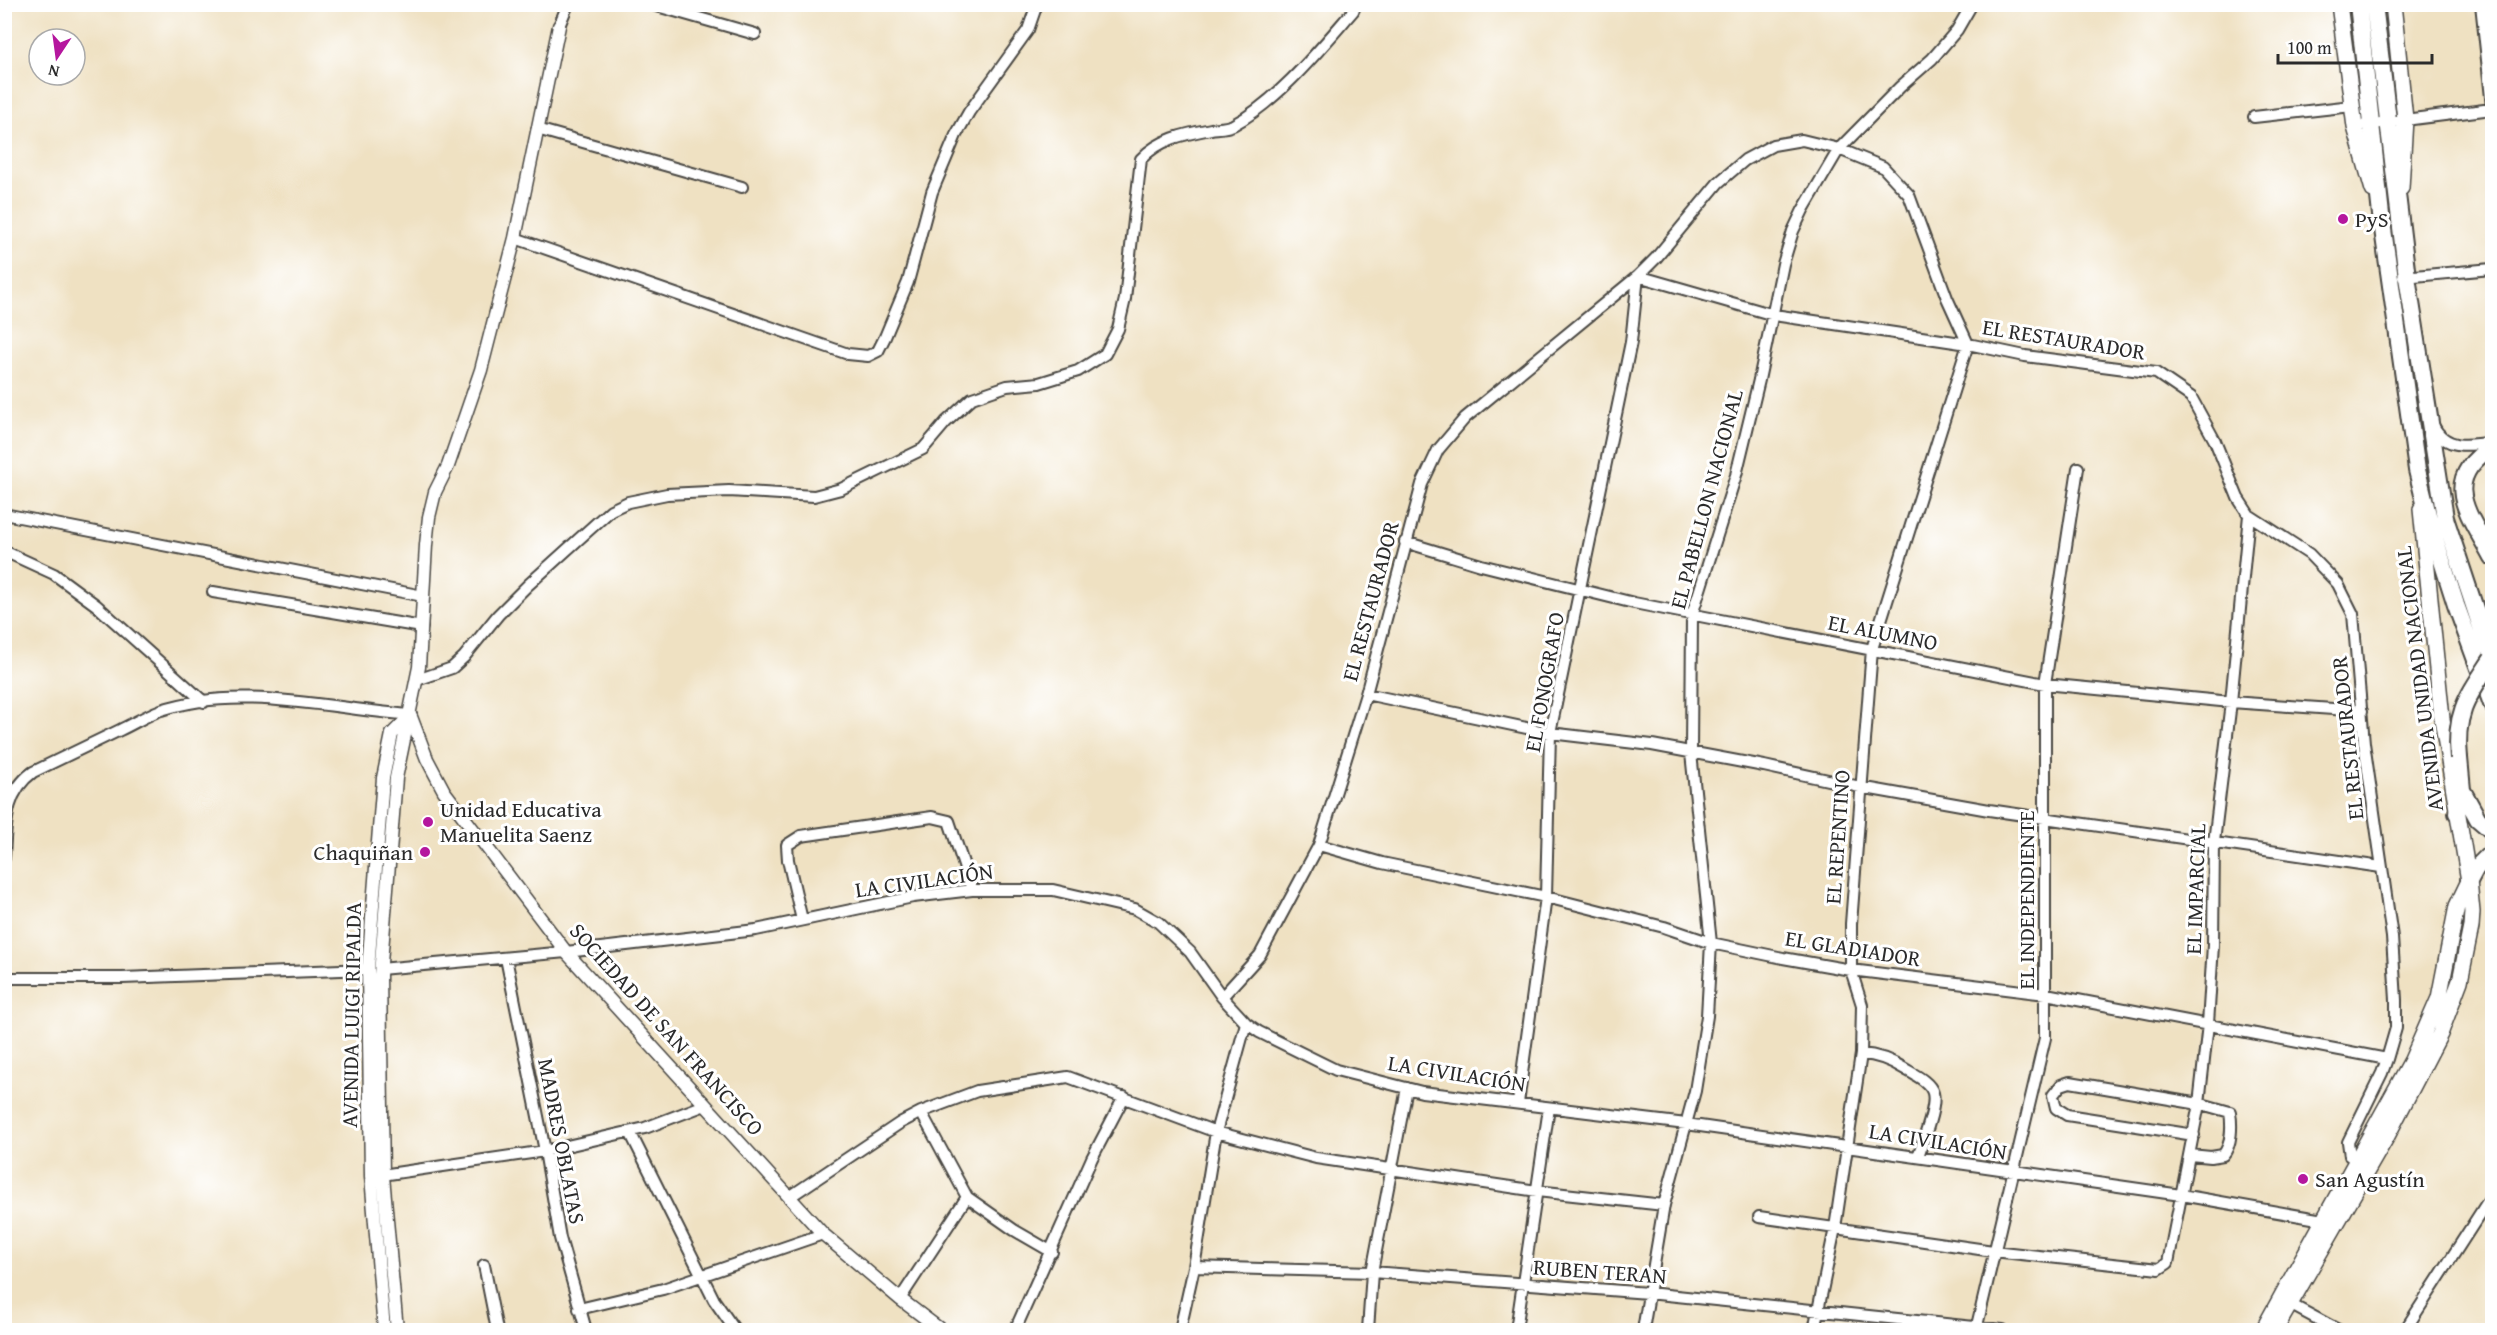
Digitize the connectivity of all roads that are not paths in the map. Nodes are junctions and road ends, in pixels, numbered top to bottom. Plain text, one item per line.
1 (568, 4) edge
2 (650, 4) edge
3 (1037, 4) edge
4 (1356, 4) edge
5 (1972, 4) edge
6 (2339, 4) edge
7 (2358, 4) edge
8 (2374, 4) edge
9 (2393, 4) edge
10 (2481, 4) edge
11 (559, 26) joint
12 (755, 34) dead end
13 (2352, 106) junction
14 (2493, 108) edge
15 (2254, 117) dead end
16 (2388, 121) junction
17 (2355, 128) junction
18 (537, 129) junction
19 (1839, 149) junction
20 (742, 187) dead end
21 (2381, 215) junction
22 (515, 238) junction
23 (2493, 269) edge
24 (1638, 276) junction
25 (2390, 276) junction
26 (2407, 277) junction
27 (1774, 315) junction
28 (1968, 344) junction
29 (2427, 414) junction
30 (2493, 442) edge
31 (2493, 447) edge
32 (2078, 468) dead end
33 (2417, 470) junction
34 (4, 514) edge
35 (2249, 515) junction
36 (1405, 542) junction
37 (4, 551) edge
38 (2493, 557) edge
39 (1580, 589) junction
40 (213, 592) dead end
41 (423, 596) junction
42 (1692, 615) junction
43 (422, 627) junction
44 (1872, 649) junction
45 (2493, 659) edge
46 (417, 680) junction
47 (2045, 684) junction
48 (1366, 694) junction
49 (204, 702) junction
50 (2231, 702) junction
51 (2493, 704) edge
52 (2362, 711) junction
53 (411, 716) junction
54 (1550, 734) junction
55 (1691, 753) junction
56 (1860, 788) junction
57 (2462, 790) junction
58 (2457, 813) junction
59 (2044, 816) junction
60 (2493, 831) edge
61 (2214, 843) junction
62 (1319, 845) junction
63 (2493, 852) edge
64 (4, 858) edge
65 (2381, 867) junction
66 (2469, 881) junction
67 (972, 890) junction
68 (1546, 897) junction
69 (802, 920) junction
70 (1711, 943) junction
71 (566, 952) junction
72 (506, 958) junction
73 (374, 969) junction
74 (1851, 970) junction
75 (4, 978) edge
76 (2046, 994) junction
77 (1222, 997) junction
78 (1246, 1023) junction
79 (2208, 1024) junction
80 (1861, 1054) junction
81 (2387, 1059) junction
82 (1407, 1088) junction
83 (1124, 1097) junction
84 (1518, 1104) junction
85 (2199, 1104) junction
86 (705, 1105) junction
87 (1549, 1108) junction
88 (921, 1112) junction
89 (1686, 1124) junction
90 (630, 1132) junction
91 (1216, 1132) junction
92 (2194, 1135) junction
93 (1847, 1148) junction
94 (545, 1151) junction
95 (2190, 1155) junction
96 (1918, 1157) junction
97 (2363, 1164) junction
98 (1391, 1170) junction
99 (2012, 1172) junction
100 (377, 1176) junction
101 (1537, 1191) junction
102 (2181, 1195) junction
103 (2493, 1195) edge
104 (791, 1196) junction
105 (967, 1197) junction
106 (1664, 1205) junction
107 (1759, 1217) dead end
108 (2331, 1222) junction
109 (1835, 1228) junction
110 (823, 1234) junction
111 (1993, 1251) junction
112 (1052, 1252) junction
113 (484, 1265) dead end
114 (1194, 1267) junction
115 (1372, 1272) junction
116 (702, 1275) junction
117 (1522, 1284) junction
118 (1648, 1293) junction
119 (900, 1299) junction
120 (2285, 1302) junction
121 (579, 1310) junction
122 (1818, 1312) junction
123 (1976, 1329) edge
124 (384, 1330) edge
125 (397, 1330) edge
126 (497, 1330) edge
127 (586, 1330) edge
128 (735, 1330) edge
129 (941, 1330) edge
130 (1015, 1330) edge
131 (1180, 1330) edge
132 (1368, 1330) edge
133 (1516, 1330) edge
134 (1643, 1330) edge
135 (1814, 1330) edge
136 (2003, 1330) edge
137 (2263, 1330) edge
138 (2275, 1330) edge
139 (2338, 1330) edge
140 (2405, 1330) edge

1 - 11 street
2 - 12 street
3 - 22 street
4 - 46 street
5 - 19 street, EL PABELLON NACIONAL
6 - 13 main road
7 - 16 main road
8 - 16 main road
9 - 16 main road
10 - 14 street
11 - 18 street, AVENIDA LUIGI RIPALDA
13 - 15 street
13 - 17 main road
14 - 16 street
16 - 17 street
16 - 21 main road
16 - 26 main road
17 - 21 main road
18 - 20 street
18 - 22 street, AVENIDA LUIGI RIPALDA
19 - 24 street, EL RESTAURADOR
19 - 27 street, EL PABELLON NACIONAL
19 - 28 street, EL RESTAURADOR
21 - 25 main road
22 - 41 street, AVENIDA LUIGI RIPALDA
23 - 26 street
24 - 27 street
24 - 36 street, EL RESTAURADOR
24 - 39 street, EL FONOGRAFO
25 - 26 street
25 - 33 main road
26 - 29 main road
27 - 28 street
27 - 42 street, EL PABELLON NACIONAL
28 - 35 street, EL RESTAURADOR
28 - 44 street, EL REPENTINO
29 - 30 street
29 - 45 main road
31 - 38 main road
32 - 47 street, EL INDEPENDIENTE
33 - 51 main road
33 - 58 main road, AVENIDA UNIDAD NACIONAL
34 - 41 street
35 - 50 street, EL IMPARCIAL
35 - 52 street, EL RESTAURADOR
36 - 39 street, EL ALUMNO
36 - 48 street, EL RESTAURADOR
37 - 49 street
39 - 42 street, EL ALUMNO
39 - 54 street, EL FONOGRAFO
40 - 43 street
41 - 43 street, AVENIDA LUIGI RIPALDA
42 - 44 street, EL ALUMNO
42 - 55 street, EL PABELLON NACIONAL
43 - 46 street, AVENIDA LUIGI RIPALDA
44 - 47 street, EL ALUMNO
44 - 56 street, EL REPENTINO
45 - 57 main road, bridge
46 - 53 street, AVENIDA LUIGI RIPALDA
47 - 50 street, EL ALUMNO
47 - 59 street, EL INDEPENDIENTE
48 - 54 street
48 - 62 street, EL RESTAURADOR
49 - 53 street
49 - 64 street
50 - 52 street, EL ALUMNO
50 - 61 street, EL IMPARCIAL
52 - 65 street, EL RESTAURADOR
53 - 71 street, SOCIEDAD DE SAN FRANCISCO
53 - 73 street, AVENIDA LUIGI RIPALDA
54 - 55 street
54 - 68 street, EL FONOGRAFO
55 - 56 street
55 - 70 street, EL PABELLON NACIONAL
56 - 59 street
56 - 74 street, EL REPENTINO
57 - 58 main road
57 - 60 main road
58 - 66 main road, AVENIDA UNIDAD NACIONAL
59 - 61 street
59 - 76 street, EL INDEPENDIENTE
61 - 65 street
61 - 79 street, EL IMPARCIAL
62 - 68 street, EL GLADIADOR
62 - 77 street, EL RESTAURADOR
63 - 66 main road
65 - 81 street, EL RESTAURADOR
66 - 97 main road
67 - 69 street, LA CIVILACIÓN
67 - 69 street
67 - 77 street, LA CIVILACIÓN
68 - 70 street, EL GLADIADOR
68 - 84 street, EL FONOGRAFO
69 - 71 street, LA CIVILACIÓN
70 - 74 street, EL GLADIADOR
70 - 89 street, EL PABELLON NACIONAL
71 - 72 street, LA CIVILACIÓN
71 - 86 street, SOCIEDAD DE SAN FRANCISCO
72 - 73 street, LA CIVILACIÓN
72 - 94 street, MADRES OBLATAS
73 - 75 street, LA CIVILACIÓN
73 - 100 street, AVENIDA LUIGI RIPALDA
74 - 76 street, EL GLADIADOR
74 - 80 street, EL REPENTINO
76 - 79 street, EL GLADIADOR
76 - 99 street, EL INDEPENDIENTE
77 - 78 street, LA CIVILACIÓN
78 - 82 street, LA CIVILACIÓN
78 - 91 street
79 - 81 street, EL GLADIADOR
79 - 85 street, EL IMPARCIAL
80 - 93 street, EL REPENTINO
80 - 96 street
81 - 97 street, EL RESTAURADOR
82 - 84 street, LA CIVILACIÓN
82 - 98 street
83 - 88 street
83 - 91 street
83 - 112 street
84 - 87 street, LA CIVILACIÓN
85 - 92 street, EL IMPARCIAL
85 - 92 street
85 - 95 street
86 - 90 street
86 - 104 street, SOCIEDAD DE SAN FRANCISCO
87 - 89 street, LA CIVILACIÓN
87 - 101 street
88 - 104 street
88 - 105 street
89 - 93 street, LA CIVILACIÓN
89 - 106 street, EL PABELLON NACIONAL
90 - 94 street
90 - 116 street
91 - 98 street
91 - 114 street
92 - 95 street, EL IMPARCIAL
93 - 96 street, LA CIVILACIÓN
93 - 109 street, EL REPENTINO
94 - 100 street
94 - 121 street, MADRES OBLATAS
95 - 102 street, EL IMPARCIAL
96 - 99 street, LA CIVILACIÓN
97 - 108 main road
98 - 101 street
98 - 115 street
99 - 102 street, LA CIVILACIÓN
99 - 111 street, EL INDEPENDIENTE
100 - 124 street, AVENIDA LUIGI RIPALDA
100 - 125 street, AVENIDA LUIGI RIPALDA
101 - 106 street
101 - 117 street
102 - 108 street, LA CIVILACIÓN
102 - 111 street, EL IMPARCIAL
103 - 140 street
104 - 110 street, SOCIEDAD DE SAN FRANCISCO
105 - 112 street
105 - 119 street
106 - 118 street, EL PABELLON NACIONAL
107 - 109 street
108 - 120 main road
109 - 111 street
109 - 122 street, EL REPENTINO
110 - 116 street
110 - 119 street, SOCIEDAD DE SAN FRANCISCO
111 - 123 street, EL INDEPENDIENTE
112 - 130 street
113 - 126 street
114 - 115 street, RUBEN TERAN
114 - 131 street
115 - 117 street, RUBEN TERAN
115 - 132 street
116 - 121 street
116 - 128 street
117 - 118 street, RUBEN TERAN
117 - 133 street
118 - 122 street, RUBEN TERAN
118 - 134 street, EL PABELLON NACIONAL
119 - 129 street, SOCIEDAD DE SAN FRANCISCO
120 - 137 main road
120 - 138 main road
120 - 139 street
121 - 127 street, MADRES OBLATAS
122 - 123 street, RUBEN TERAN
122 - 135 street, EL REPENTINO
123 - 136 street, RUBEN TERAN

